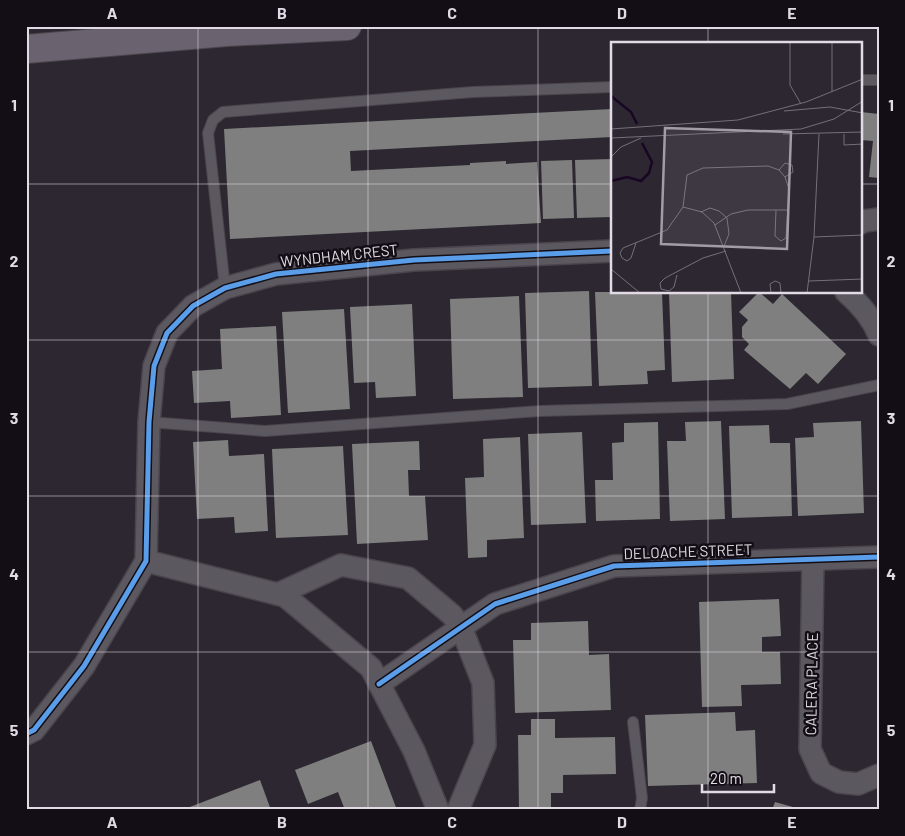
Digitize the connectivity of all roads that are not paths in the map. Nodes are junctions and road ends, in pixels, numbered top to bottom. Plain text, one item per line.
1 (347, 26) edge
2 (26, 49) edge
3 (862, 80) edge
4 (879, 80) edge
5 (611, 87) edge
6 (611, 251) edge
7 (224, 288) junction
8 (848, 294) edge
9 (877, 325) edge
10 (879, 385) edge
11 (149, 422) junction
12 (879, 558) edge
13 (813, 560) junction
14 (146, 561) junction
15 (278, 594) junction
16 (461, 627) junction
17 (379, 684) junction
18 (633, 722) dead end
19 (26, 734) edge
20 (879, 775) edge
21 (438, 810) edge
22 (458, 810) edge
23 (640, 810) edge

1 - 2 main road
3 - 4 lane
5 - 7 lane
6 - 7 street, WYNDHAM CREST
7 - 11 street, WYNDHAM CREST
8 - 9 street
10 - 11 lane
11 - 14 street, WYNDHAM CREST
12 - 13 street, DELOACHE STREET
13 - 16 street, DELOACHE STREET
13 - 20 street, CALERA PLACE
14 - 15 street
14 - 19 street
15 - 16 street
15 - 17 street
16 - 17 street, DELOACHE STREET
16 - 22 street
17 - 21 street
18 - 23 lane

